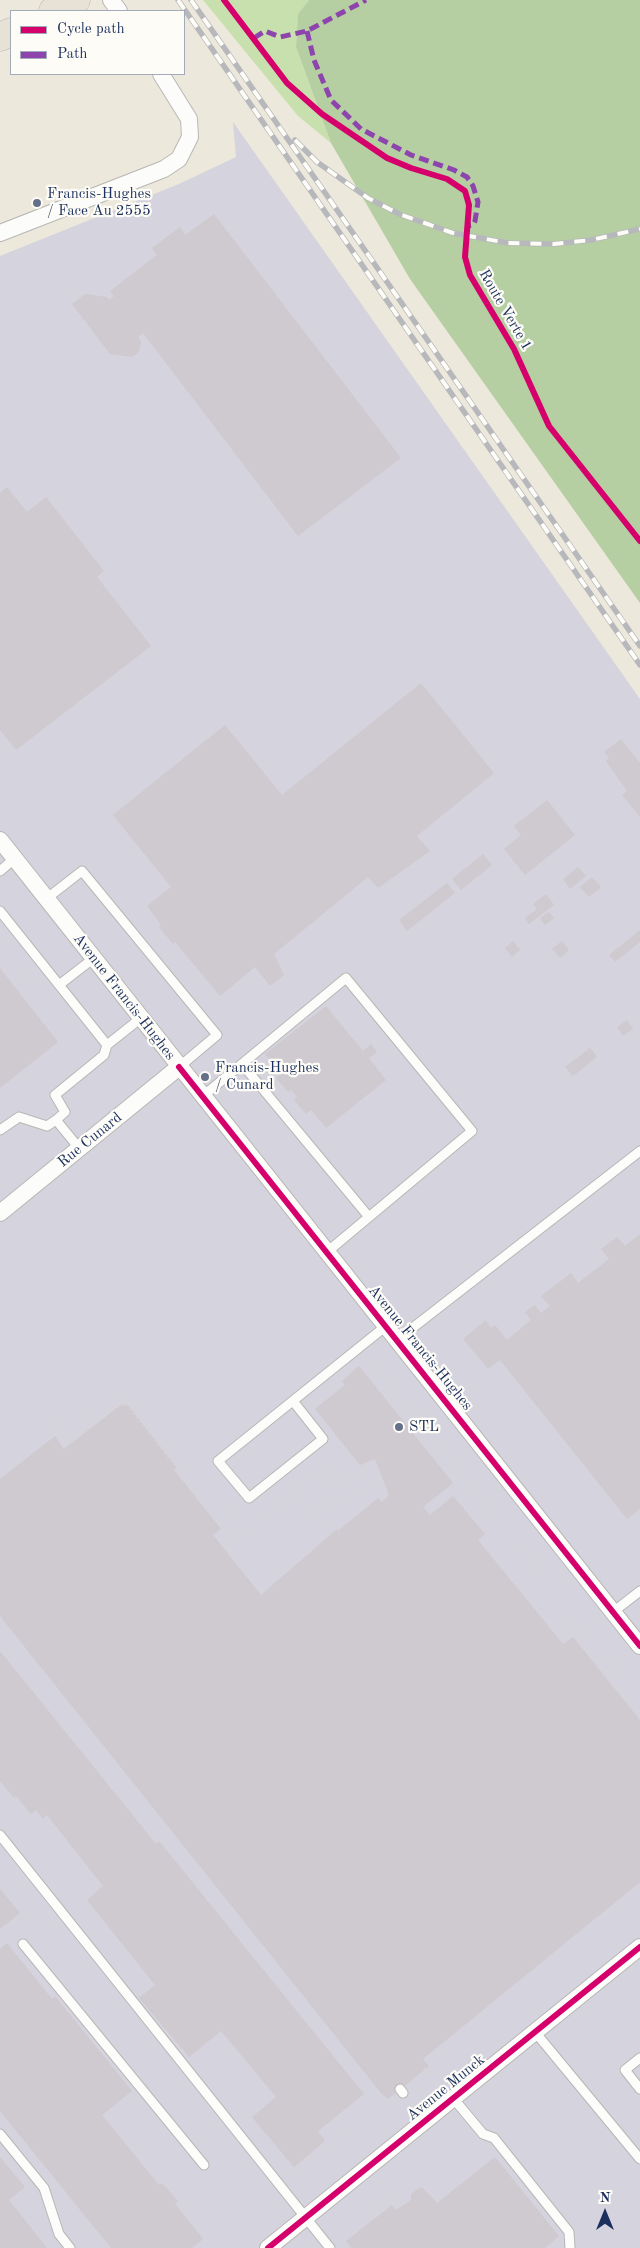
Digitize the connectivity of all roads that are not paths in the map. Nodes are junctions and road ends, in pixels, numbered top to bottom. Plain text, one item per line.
1 (76, 0) edge
2 (55, 10) edge
3 (162, 75) edge
4 (0, 233) edge
5 (0, 840) edge
6 (14, 859) junction
7 (0, 871) edge
8 (46, 898) junction
9 (0, 911) edge
10 (94, 958) junction
11 (59, 985) junction
12 (141, 1018) junction
13 (107, 1045) junction
14 (242, 1064) junction
15 (179, 1068) junction
16 (203, 1096) junction
17 (56, 1120) junction
18 (0, 1130) edge
19 (79, 1148) junction
20 (640, 1151) edge
21 (1, 1211) edge
22 (369, 1216) junction
23 (327, 1252) junction
24 (386, 1326) junction
25 (398, 1340) junction
26 (293, 1401) junction
27 (640, 1591) edge
28 (613, 1612) junction
29 (635, 1650) edge
30 (0, 1835) edge
31 (23, 1944) dead end
32 (640, 1947) edge
33 (535, 2032) junction
34 (640, 2058) edge
35 (640, 2089) edge
36 (453, 2098) junction
37 (0, 2134) edge
38 (640, 2159) edge
39 (204, 2165) dead end
40 (306, 2217) junction
41 (70, 2248) edge
42 (268, 2248) edge
43 (330, 2248) edge
44 (570, 2248) edge

1 - 2 highway
3 - 4 street
5 - 6 street, Avenue Francis-Hughes
6 - 7 lane
6 - 8 street, Avenue Francis-Hughes
8 - 10 street, Avenue Francis-Hughes
8 - 15 lane
9 - 11 lane
10 - 11 lane
10 - 12 street, Avenue Francis-Hughes
11 - 13 lane
12 - 13 lane
12 - 15 street, Avenue Francis-Hughes
13 - 17 lane
14 - 16 lane
14 - 22 lane
14 - 22 lane
15 - 16 street, Avenue Francis-Hughes
15 - 19 street, Rue Cunard
16 - 23 street, Avenue Francis-Hughes
17 - 18 lane
17 - 19 lane
19 - 21 street, Rue Cunard
20 - 25 lane
22 - 23 lane
23 - 24 street, Avenue Francis-Hughes
24 - 25 street, Avenue Francis-Hughes
24 - 26 lane
25 - 28 street, Avenue Francis-Hughes
26 - 26 lane
27 - 28 lane
28 - 29 street, Avenue Francis-Hughes
30 - 40 lane
31 - 39 lane
32 - 33 street, Avenue Munck
33 - 36 street, Avenue Munck
33 - 38 lane
34 - 35 lane
36 - 40 street, Avenue Munck
36 - 44 lane
37 - 41 lane
40 - 42 street, Avenue Munck
40 - 43 lane

